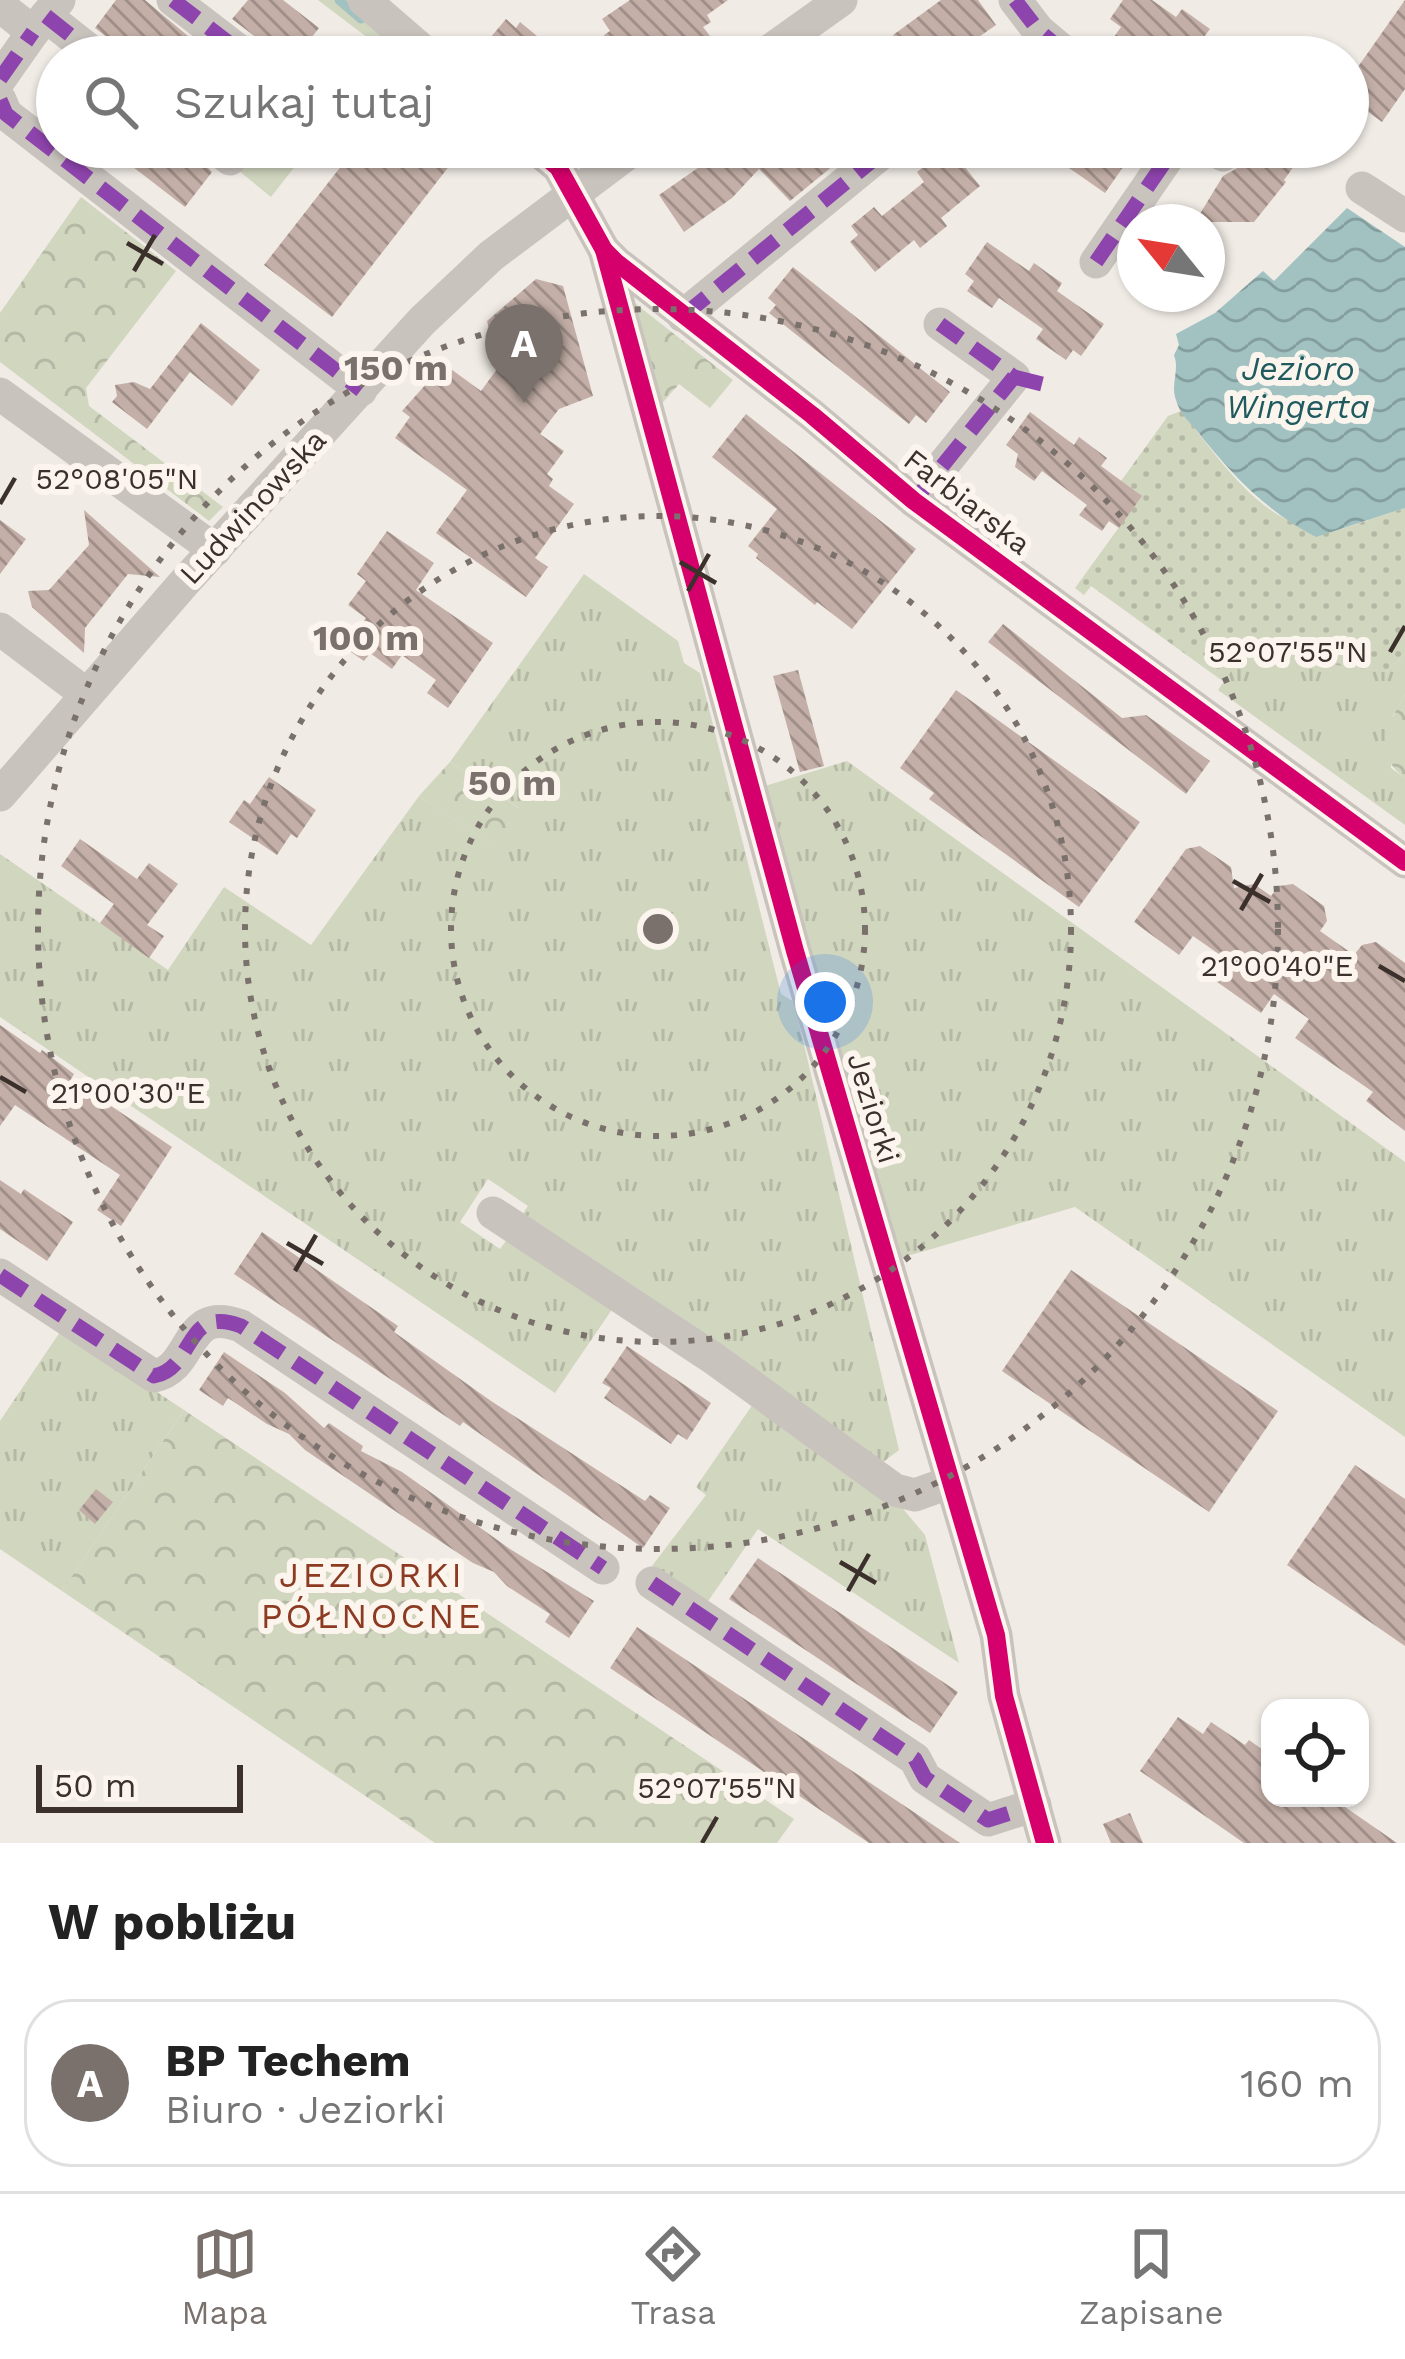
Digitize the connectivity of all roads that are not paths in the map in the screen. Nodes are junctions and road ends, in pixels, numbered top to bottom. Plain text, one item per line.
1 (173, 0) edge
2 (364, 0) edge
3 (841, 0) edge
4 (1015, 0) edge
5 (0, 6) edge
6 (46, 16) edge
7 (71, 36) edge
8 (220, 36) edge
9 (406, 36) edge
10 (790, 36) edge
11 (1045, 36) edge
12 (0, 79) edge
13 (0, 100) edge
14 (36, 136) edge
15 (76, 168) edge
16 (559, 168) edge
17 (607, 168) edge
18 (863, 168) edge
19 (1161, 168) edge
20 (1362, 188) dead end
21 (573, 192) junction
22 (1405, 216) edge
23 (604, 250) junction
24 (1096, 262) dead end
25 (683, 316) junction
26 (940, 324) dead end
27 (361, 390) junction
28 (0, 394) edge
29 (914, 501) junction
30 (214, 550) junction
31 (0, 629) edge
32 (86, 694) junction
33 (0, 795) edge
34 (1405, 862) edge
35 (493, 1213) dead end
36 (0, 1275) edge
37 (951, 1482) junction
38 (603, 1568) dead end
39 (652, 1583) dead end
40 (1036, 1805) junction
41 (1045, 1843) edge

1 - 8 street
2 - 9 street
3 - 10 street
4 - 11 street
5 - 6 street
6 - 7 street
6 - 12 street
13 - 14 street
15 - 27 street
16 - 21 street, Farbiarska
17 - 21 street, Ludwinowska
18 - 25 street
19 - 24 street
20 - 22 street
21 - 23 street, Farbiarska
21 - 27 street, Ludwinowska
23 - 25 street, Farbiarska
23 - 37 street, Jeziorki
25 - 29 street, Farbiarska
26 - 29 street
27 - 30 street, Ludwinowska
28 - 30 street
29 - 34 street, Farbiarska
30 - 32 street, Ludwinowska
31 - 32 street
32 - 33 street, Ludwinowska
35 - 37 street
36 - 38 street
37 - 40 street, Jeziorki
39 - 40 street
40 - 41 street, Jeziorki

